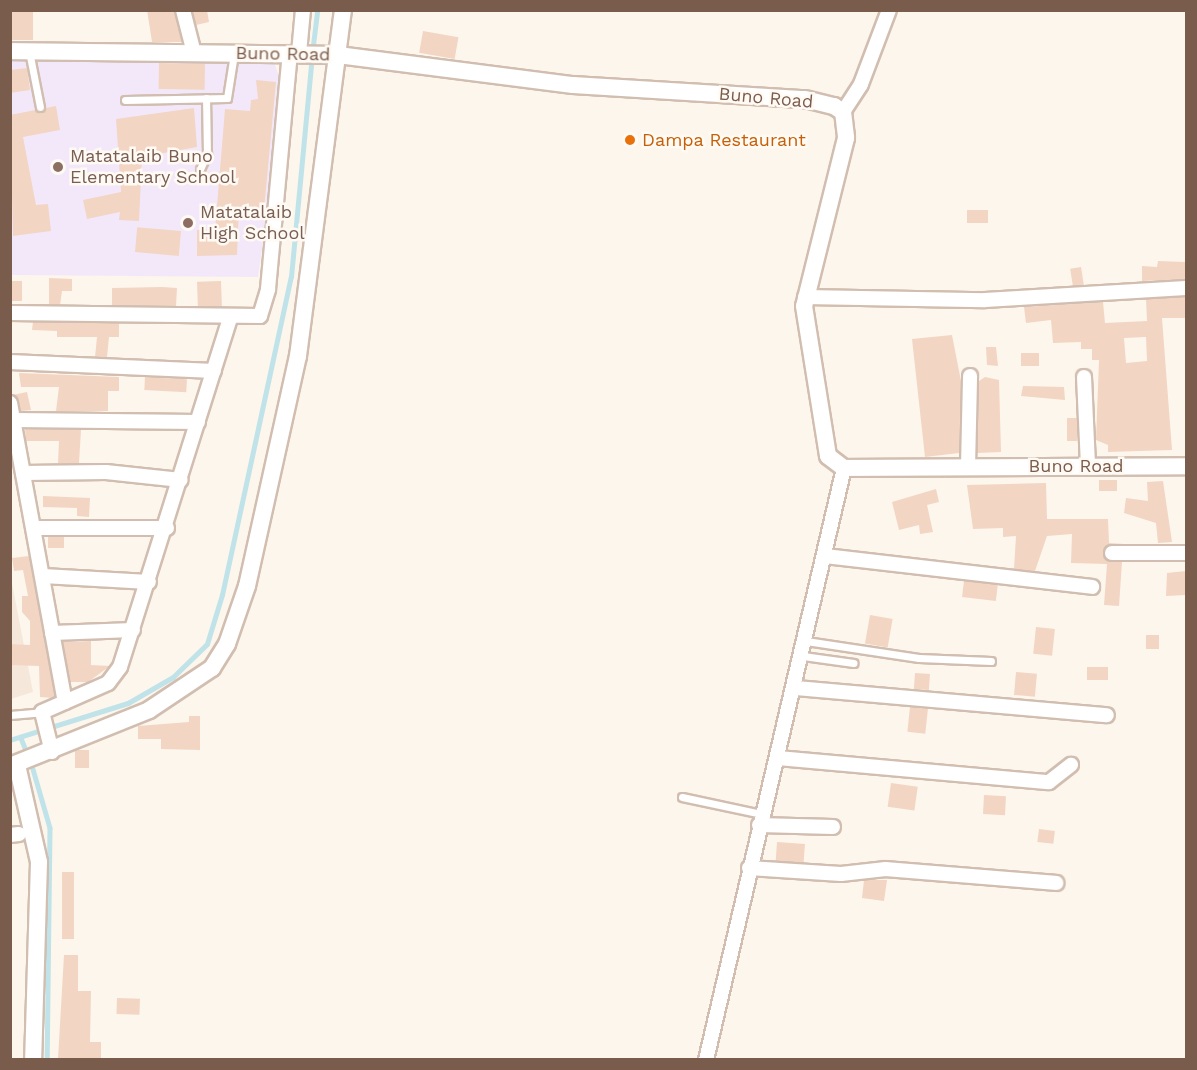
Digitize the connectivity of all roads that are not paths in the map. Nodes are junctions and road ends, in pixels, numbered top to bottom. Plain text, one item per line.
1 (183, 10) edge
2 (303, 10) edge
3 (343, 10) edge
4 (889, 10) edge
5 (10, 51) edge
6 (29, 51) junction
7 (194, 53) junction
8 (234, 53) junction
9 (294, 53) junction
10 (338, 55) junction
11 (206, 98) junction
12 (125, 100) dead end
13 (40, 107) dead end
14 (843, 112) junction
15 (201, 170) dead end
16 (1186, 288) edge
17 (805, 297) junction
18 (10, 313) edge
19 (231, 316) junction
20 (10, 362) edge
21 (214, 371) junction
22 (969, 376) dead end
23 (1084, 377) dead end
24 (10, 403) edge
25 (14, 420) junction
26 (198, 422) junction
27 (1186, 465) edge
28 (1088, 466) junction
29 (968, 467) junction
30 (844, 468) junction
31 (23, 473) junction
32 (182, 480) junction
33 (34, 528) junction
34 (167, 528) junction
35 (1112, 553) dead end
36 (1186, 553) edge
37 (825, 556) junction
38 (43, 576) junction
39 (149, 582) junction
40 (1092, 587) dead end
41 (133, 630) junction
42 (52, 633) junction
43 (806, 641) junction
44 (803, 656) junction
45 (991, 661) dead end
46 (854, 663) dead end
47 (796, 688) junction
48 (65, 702) junction
49 (42, 714) junction
50 (10, 715) edge
51 (1107, 715) dead end
52 (50, 746) junction
53 (778, 758) junction
54 (1071, 765) dead end
55 (14, 766) edge
56 (682, 797) dead end
57 (760, 820) junction
58 (833, 827) dead end
59 (749, 868) junction
60 (1056, 883) dead end
61 (33, 1059) edge
62 (706, 1059) edge

1 - 7 street
2 - 9 street
3 - 10 street
4 - 14 street
5 - 6 street, Buno Road
6 - 7 street, Buno Road
6 - 13 lane
7 - 8 street, Buno Road
8 - 9 street, Buno Road
8 - 11 lane
9 - 10 street, Buno Road
9 - 19 street
10 - 14 street, Buno Road
10 - 52 street
11 - 12 lane
11 - 15 lane
14 - 17 street
16 - 17 street
17 - 30 street
18 - 19 street
19 - 21 street
20 - 21 street
21 - 26 street
22 - 29 street
23 - 28 street
24 - 25 street
25 - 26 street
25 - 31 street
26 - 32 street
27 - 28 street, Buno Road
28 - 29 street, Buno Road
29 - 30 street, Buno Road
30 - 37 street
31 - 32 street
31 - 33 street
32 - 34 street
33 - 34 street
33 - 38 street
34 - 39 street
35 - 36 street
37 - 40 street
37 - 43 street
38 - 39 street
38 - 42 street
39 - 41 street
41 - 42 street
41 - 48 street
42 - 48 street
43 - 44 street
43 - 45 lane
44 - 46 lane
44 - 47 street
47 - 51 street
47 - 53 street
48 - 49 street
49 - 50 lane
49 - 52 street
52 - 55 street
53 - 54 street
53 - 57 street
55 - 61 street
56 - 57 lane
57 - 58 street
57 - 59 street
59 - 60 street
59 - 62 street

